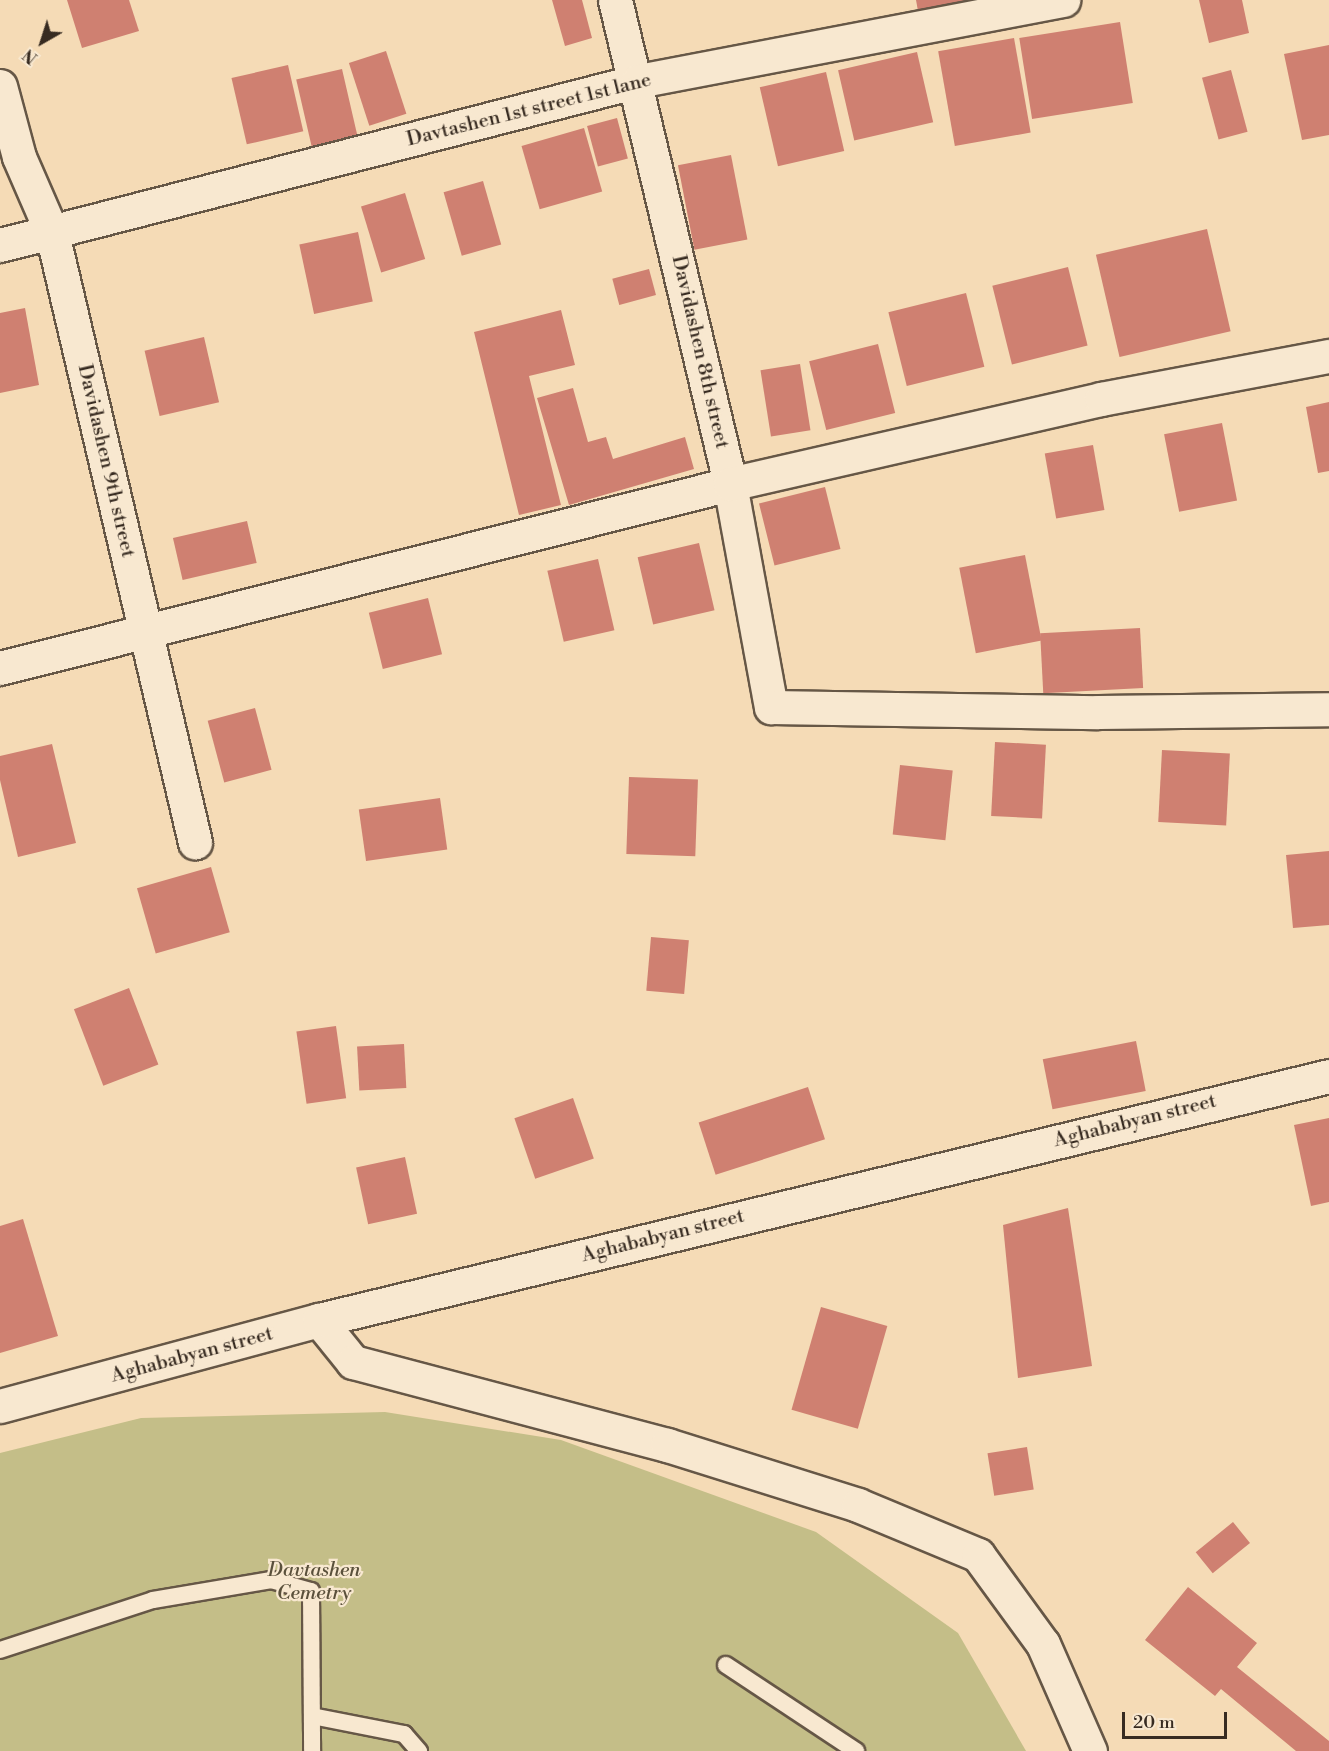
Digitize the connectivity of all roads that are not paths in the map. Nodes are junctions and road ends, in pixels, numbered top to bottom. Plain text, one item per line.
1 (615, 0) edge
2 (1063, 0) edge
3 (638, 81) junction
4 (0, 86) edge
5 (52, 233) junction
6 (0, 245) edge
7 (1329, 356) edge
8 (730, 484) junction
9 (147, 632) junction
10 (0, 668) edge
11 (1329, 709) edge
12 (195, 842) dead end
13 (1329, 1076) edge
14 (320, 1320) junction
15 (0, 1406) edge
16 (0, 1650) edge
17 (726, 1665) dead end
18 (312, 1716) junction
19 (849, 1749) edge
20 (312, 1751) edge
21 (419, 1751) edge
22 (1090, 1751) edge

1 - 3 street, Davidashen 8th street
2 - 3 street, Davtashen 1st street 1st lane
3 - 5 street, Davtashen 1st street 1st lane
3 - 8 street, Davidashen 8th street
4 - 5 street, Davidashen 9th street
5 - 6 street, Davtashen 1st street 1st lane
5 - 9 street, Davidashen 9th street
7 - 8 street
8 - 9 street
8 - 11 street, Davidashen 8th street
9 - 10 street
9 - 12 street, Davidashen 9th street
13 - 14 street, Aghababyan street
14 - 15 street, Aghababyan street
14 - 22 street
16 - 18 lane
17 - 19 lane
18 - 20 lane
18 - 21 lane

